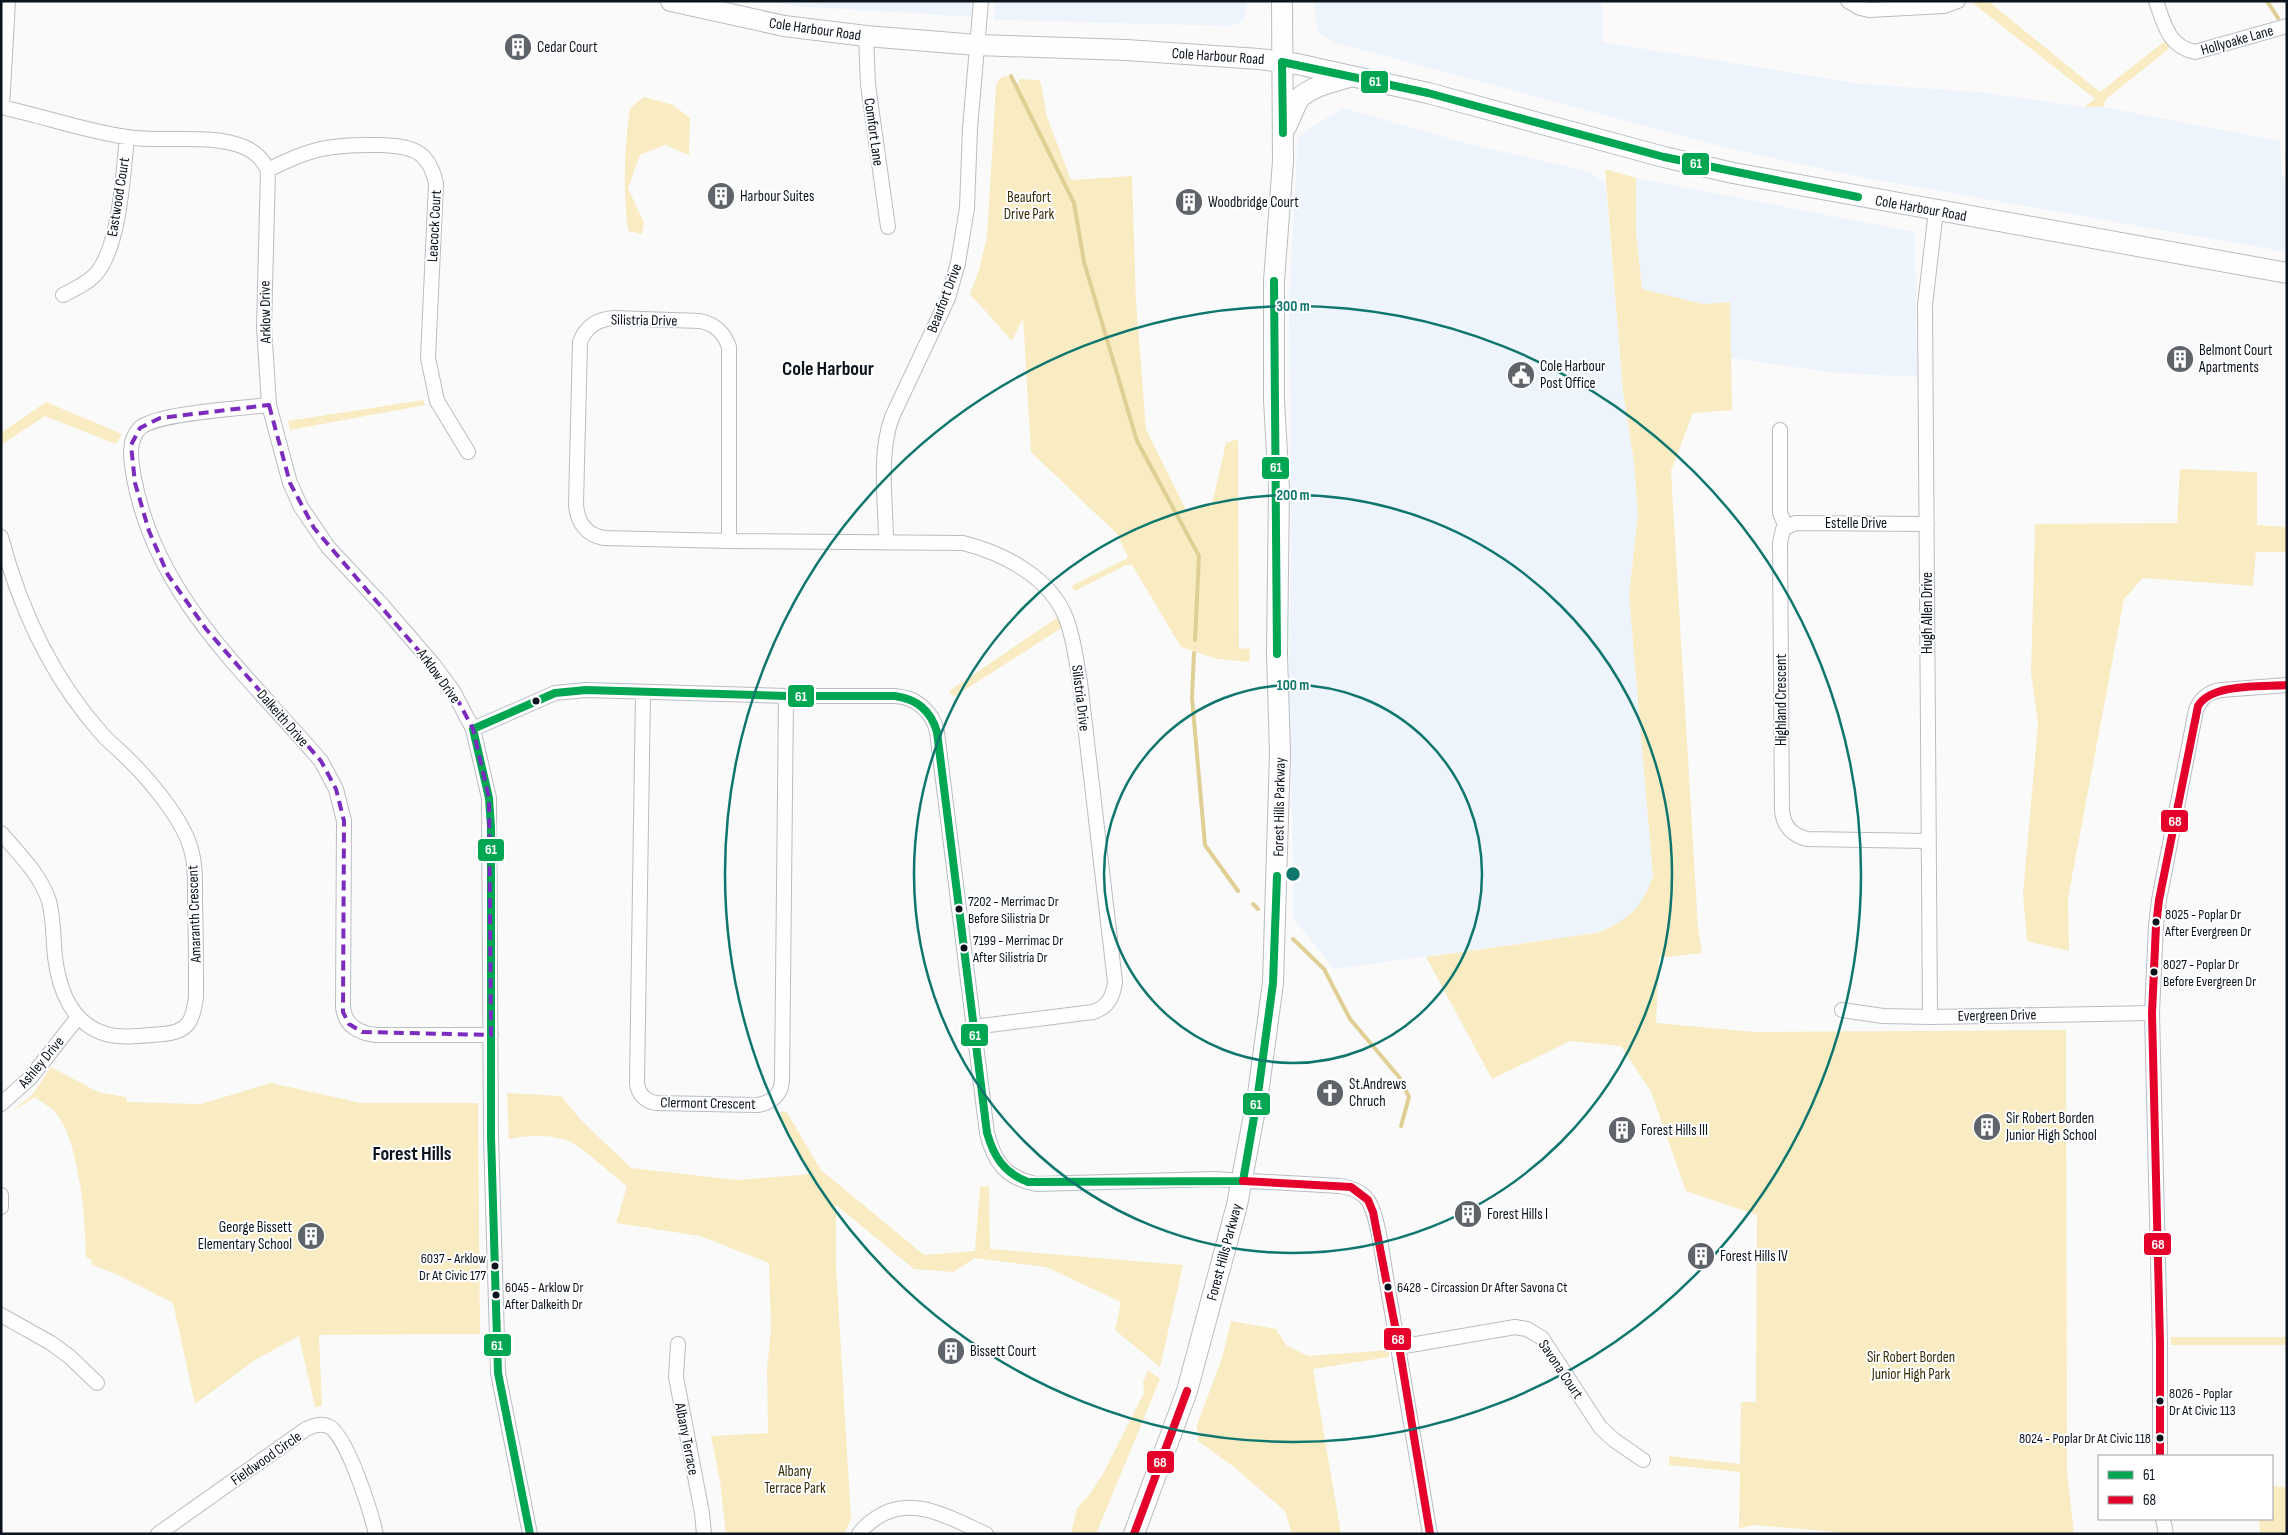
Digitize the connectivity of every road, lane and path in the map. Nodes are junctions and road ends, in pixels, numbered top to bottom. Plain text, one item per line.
1 (8, 1) edge
2 (671, 1) edge
3 (981, 1) edge
4 (1282, 1) edge
5 (1848, 1) edge
6 (1958, 1) edge
7 (2156, 1) edge
8 (2287, 26) edge
9 (866, 36) junction
10 (977, 45) junction
11 (1282, 62) junction
12 (1352, 76) junction
13 (1, 107) edge
14 (1283, 133) junction
15 (127, 138) junction
16 (268, 170) junction
17 (1936, 210) junction
18 (888, 228) dead end
19 (2287, 273) edge
20 (63, 295) dead end
21 (269, 405) junction
22 (1780, 430) dead end
23 (468, 452) dead end
24 (1927, 524) junction
25 (1786, 527) junction
26 (1, 537) edge
27 (729, 541) junction
28 (886, 542) junction
29 (2287, 685) edge
30 (644, 692) junction
31 (786, 696) junction
32 (473, 729) junction
33 (1, 833) edge
34 (1927, 841) junction
35 (1842, 1010) dead end
36 (2152, 1013) junction
37 (78, 1017) junction
38 (1930, 1017) junction
39 (973, 1027) junction
40 (491, 1035) junction
41 (1, 1104) edge
42 (1243, 1181) junction
43 (1, 1195) edge
44 (1, 1207) edge
45 (1, 1315) edge
46 (678, 1344) dead end
47 (1399, 1347) junction
48 (97, 1384) dead end
49 (2160, 1455) edge
50 (1643, 1460) dead end
51 (2163, 1520) edge
52 (158, 1534) edge
53 (376, 1534) edge
54 (530, 1534) edge
55 (704, 1534) edge
56 (859, 1534) edge
57 (986, 1534) edge
58 (1134, 1534) edge
59 (1430, 1534) edge
60 (2166, 1534) edge

1 - 13 street
2 - 9 main road, Cole Harbour Road
3 - 10 street, Beaufort Drive
4 - 11 main road, Forest Hills Parkway
5 - 6 street
7 - 8 street, Hollyoake Lane
9 - 10 main road, Cole Harbour Road
9 - 18 street, Comfort Lane
10 - 11 main road, Cole Harbour Road
10 - 28 street, Beaufort Drive
11 - 12 main road, Cole Harbour Road
11 - 14 main road, Forest Hills Parkway
12 - 14 main road
12 - 17 main road, Cole Harbour Road
13 - 15 street
14 - 42 main road, Forest Hills Parkway
15 - 16 street
15 - 20 street, Eastwood Court
16 - 21 street, Arklow Drive
16 - 23 street, Leacock Court
17 - 19 main road, Cole Harbour Road
17 - 24 street, Hugh Allen Drive
21 - 32 street, Arklow Drive
21 - 40 street, Dalkeith Drive
22 - 25 street, Highland Crescent
24 - 25 street, Estelle Drive
24 - 34 street, Hugh Allen Drive
25 - 34 street, Highland Crescent
26 - 37 street, Amaranth Crescent
27 - 27 street, Silistria Drive
27 - 28 street, Silistria Drive
28 - 39 street, Silistria Drive
29 - 36 street
30 - 31 street
30 - 31 street, Clermont Crescent
30 - 32 street
31 - 39 street
32 - 40 street, Arklow Drive
33 - 37 street, Amaranth Crescent
34 - 38 street, Hugh Allen Drive
35 - 38 street, Evergreen Drive
36 - 38 street, Evergreen Drive
36 - 49 street
37 - 41 street, Ashley Drive
39 - 42 street
40 - 54 street, Arklow Drive
42 - 47 street
42 - 58 main road, Forest Hills Parkway
43 - 44 street
45 - 48 street
46 - 55 street, Albany Terrace
47 - 50 street, Savona Court
47 - 59 street
51 - 60 street
52 - 53 street, Fieldwood Circle
56 - 57 street

